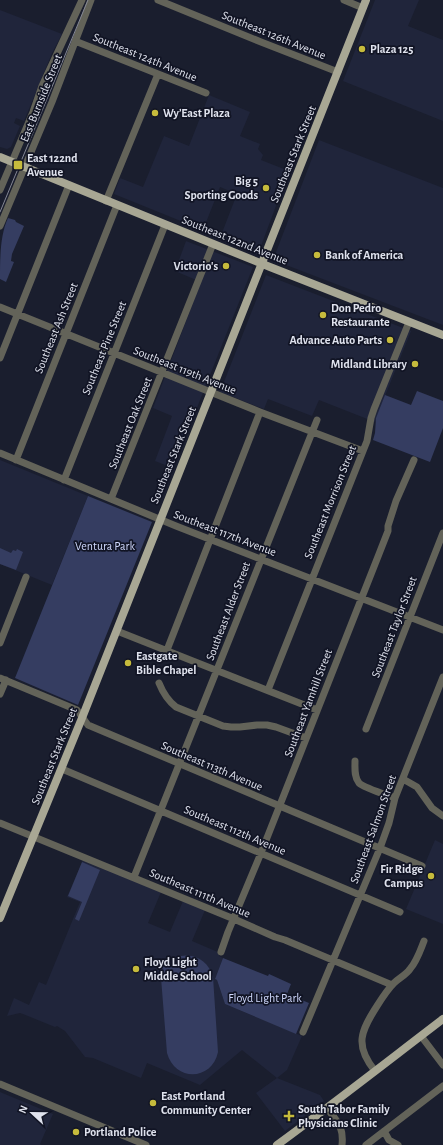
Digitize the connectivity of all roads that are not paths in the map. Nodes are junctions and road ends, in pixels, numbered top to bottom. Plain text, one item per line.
1 (82, 0) edge
2 (91, 0) edge
3 (158, 0) edge
4 (344, 0) edge
5 (365, 4) edge
6 (75, 40) junction
7 (338, 72) junction
8 (158, 74) junction
9 (206, 93) dead end
10 (0, 157) edge
11 (18, 164) junction
12 (69, 185) junction
13 (0, 190) edge
14 (106, 201) junction
15 (117, 205) junction
16 (165, 225) junction
17 (0, 226) edge
18 (213, 244) junction
19 (262, 264) junction
20 (0, 307) edge
21 (18, 314) junction
22 (409, 322) junction
23 (66, 333) junction
24 (443, 335) edge
25 (114, 353) junction
26 (0, 358) edge
27 (162, 372) junction
28 (211, 392) junction
29 (260, 412) junction
30 (316, 420) dead end
31 (312, 432) junction
32 (363, 451) junction
33 (0, 453) edge
34 (16, 460) junction
35 (414, 460) dead end
36 (64, 480) junction
37 (111, 499) junction
38 (161, 520) junction
39 (443, 533) edge
40 (210, 539) junction
41 (261, 559) junction
42 (26, 577) dead end
43 (311, 579) junction
44 (361, 598) junction
45 (409, 617) junction
46 (0, 621) edge
47 (7, 624) junction
48 (443, 630) edge
49 (117, 631) junction
50 (0, 643) edge
51 (167, 650) junction
52 (217, 670) junction
53 (443, 677) edge
54 (3, 679) edge
55 (159, 683) dead end
56 (268, 690) junction
57 (0, 694) edge
58 (317, 710) junction
59 (198, 716) junction
60 (82, 718) junction
61 (366, 729) dead end
62 (306, 738) junction
63 (355, 761) dead end
64 (180, 764) junction
65 (62, 770) junction
66 (402, 779) junction
67 (395, 798) junction
68 (280, 806) junction
69 (161, 811) junction
70 (443, 816) edge
71 (0, 823) edge
72 (34, 837) junction
73 (380, 848) junction
74 (261, 853) junction
75 (422, 866) dead end
76 (134, 878) junction
77 (361, 895) junction
78 (400, 912) dead end
79 (0, 918) edge
80 (234, 919) junction
81 (424, 941) dead end
82 (221, 952) dead end
83 (334, 960) junction
84 (392, 985) junction
85 (443, 1019) edge
86 (303, 1032) dead end
87 (421, 1036) junction
88 (443, 1065) edge
89 (375, 1071) junction
90 (0, 1084) edge
91 (443, 1086) edge
92 (327, 1108) junction
93 (384, 1131) junction
94 (146, 1145) edge
95 (277, 1145) edge
96 (342, 1145) edge
97 (366, 1145) edge
98 (398, 1145) edge

1 - 11 street, East Burnside Street
2 - 6 street, East Burnside Street
3 - 7 street, Southeast 126th Avenue
4 - 5 street
5 - 7 main road, Southeast Stark Street
6 - 8 street, Southeast 124th Avenue
6 - 11 street, East Burnside Street
7 - 19 main road, Southeast Stark Street
8 - 9 street, Southeast 124th Avenue
8 - 14 street
10 - 11 main road, Southeast 122nd Avenue
11 - 12 main road, Southeast 122nd Avenue
11 - 13 street, East Burnside Street
11 - 17 street, East Burnside Street
12 - 14 main road, Southeast 122nd Avenue
12 - 21 street
14 - 15 main road, Southeast 122nd Avenue
15 - 16 main road, Southeast 122nd Avenue
15 - 23 street, Southeast Ash Street
16 - 18 main road, Southeast 122nd Avenue
16 - 25 street, Southeast Pine Street
18 - 19 main road, Southeast 122nd Avenue
18 - 27 street, Southeast Oak Street
19 - 22 main road, Southeast 122nd Avenue
19 - 28 main road, Southeast Stark Street
20 - 21 street, Southeast 119th Avenue
21 - 23 street, Southeast 119th Avenue
21 - 26 street
22 - 24 main road, Southeast 122nd Avenue
22 - 32 street, Southeast Morrison Street
23 - 25 street, Southeast 119th Avenue
23 - 34 street, Southeast Ash Street
25 - 27 street, Southeast 119th Avenue
25 - 36 street, Southeast Pine Street
27 - 28 street, Southeast 119th Avenue
27 - 37 street, Southeast Oak Street
28 - 29 street, Southeast 119th Avenue
28 - 38 main road, Southeast Stark Street
29 - 31 street, Southeast 119th Avenue
29 - 40 street
30 - 31 street, Southeast Alder Street
31 - 32 street, Southeast 119th Avenue
31 - 41 street, Southeast Alder Street
32 - 43 street, Southeast Morrison Street
33 - 34 street, Southeast 117th Avenue
34 - 36 street, Southeast 117th Avenue
35 - 44 street, Southeast Yamhill Street
36 - 37 street, Southeast 117th Avenue
37 - 38 street, Southeast 117th Avenue
38 - 40 street, Southeast 117th Avenue
38 - 49 main road, Southeast Stark Street
39 - 45 street, Southeast Taylor Street
40 - 41 street, Southeast 117th Avenue
40 - 51 street
41 - 43 street, Southeast 117th Avenue
41 - 52 street, Southeast Alder Street
42 - 47 street
43 - 44 street, Southeast 117th Avenue
43 - 56 street, Southeast Morrison Street
44 - 45 street, Southeast 117th Avenue
44 - 58 street, Southeast Yamhill Street
45 - 48 street, Southeast 117th Avenue
45 - 61 street, Southeast Taylor Street
46 - 47 street
47 - 50 street
49 - 51 street
49 - 60 main road, Southeast Stark Street
51 - 52 street
52 - 56 street
52 - 59 street, Southeast Alder Street
53 - 66 street, Southeast Salmon Street
54 - 57 street
54 - 60 street, Southeast 113th Avenue
55 - 59 street
56 - 58 street
58 - 62 street, Southeast Yamhill Street
59 - 62 street
59 - 64 street, Southeast Alder Street
60 - 64 street, Southeast 113th Avenue
60 - 65 main road, Southeast Stark Street
62 - 68 street, Southeast Yamhill Street
63 - 67 street
64 - 68 street, Southeast 113th Avenue
64 - 69 street, Southeast Alder Street
65 - 69 street, Southeast 112th Avenue
65 - 72 main road, Southeast Stark Street
66 - 67 street, Southeast Salmon Street
66 - 70 street
67 - 73 street, Southeast Salmon Street
68 - 73 street, Southeast 113th Avenue
68 - 74 street, Southeast Yamhill Street
69 - 74 street, Southeast 112th Avenue
69 - 76 street, Southeast Alder Street
71 - 72 street, Southeast 111th Avenue
72 - 76 street, Southeast 111th Avenue
72 - 79 main road, Southeast Stark Street
73 - 75 street, Southeast 113th Avenue
73 - 77 street, Southeast Salmon Street
74 - 77 street, Southeast 112th Avenue
74 - 80 street, Southeast Yamhill Street
76 - 80 street, Southeast 111th Avenue
77 - 78 street, Southeast 112th Avenue
77 - 83 street, Southeast Salmon Street
80 - 82 street, Southeast Yamhill Street
80 - 83 street, Southeast 111th Avenue
81 - 84 street
83 - 84 street, Southeast 111th Avenue
83 - 86 street, Southeast Salmon Street
84 - 89 street
85 - 87 main road
87 - 88 street
87 - 89 main road
89 - 92 main road
90 - 94 street
91 - 93 street
92 - 95 main road
92 - 96 street
93 - 97 street
93 - 98 street

